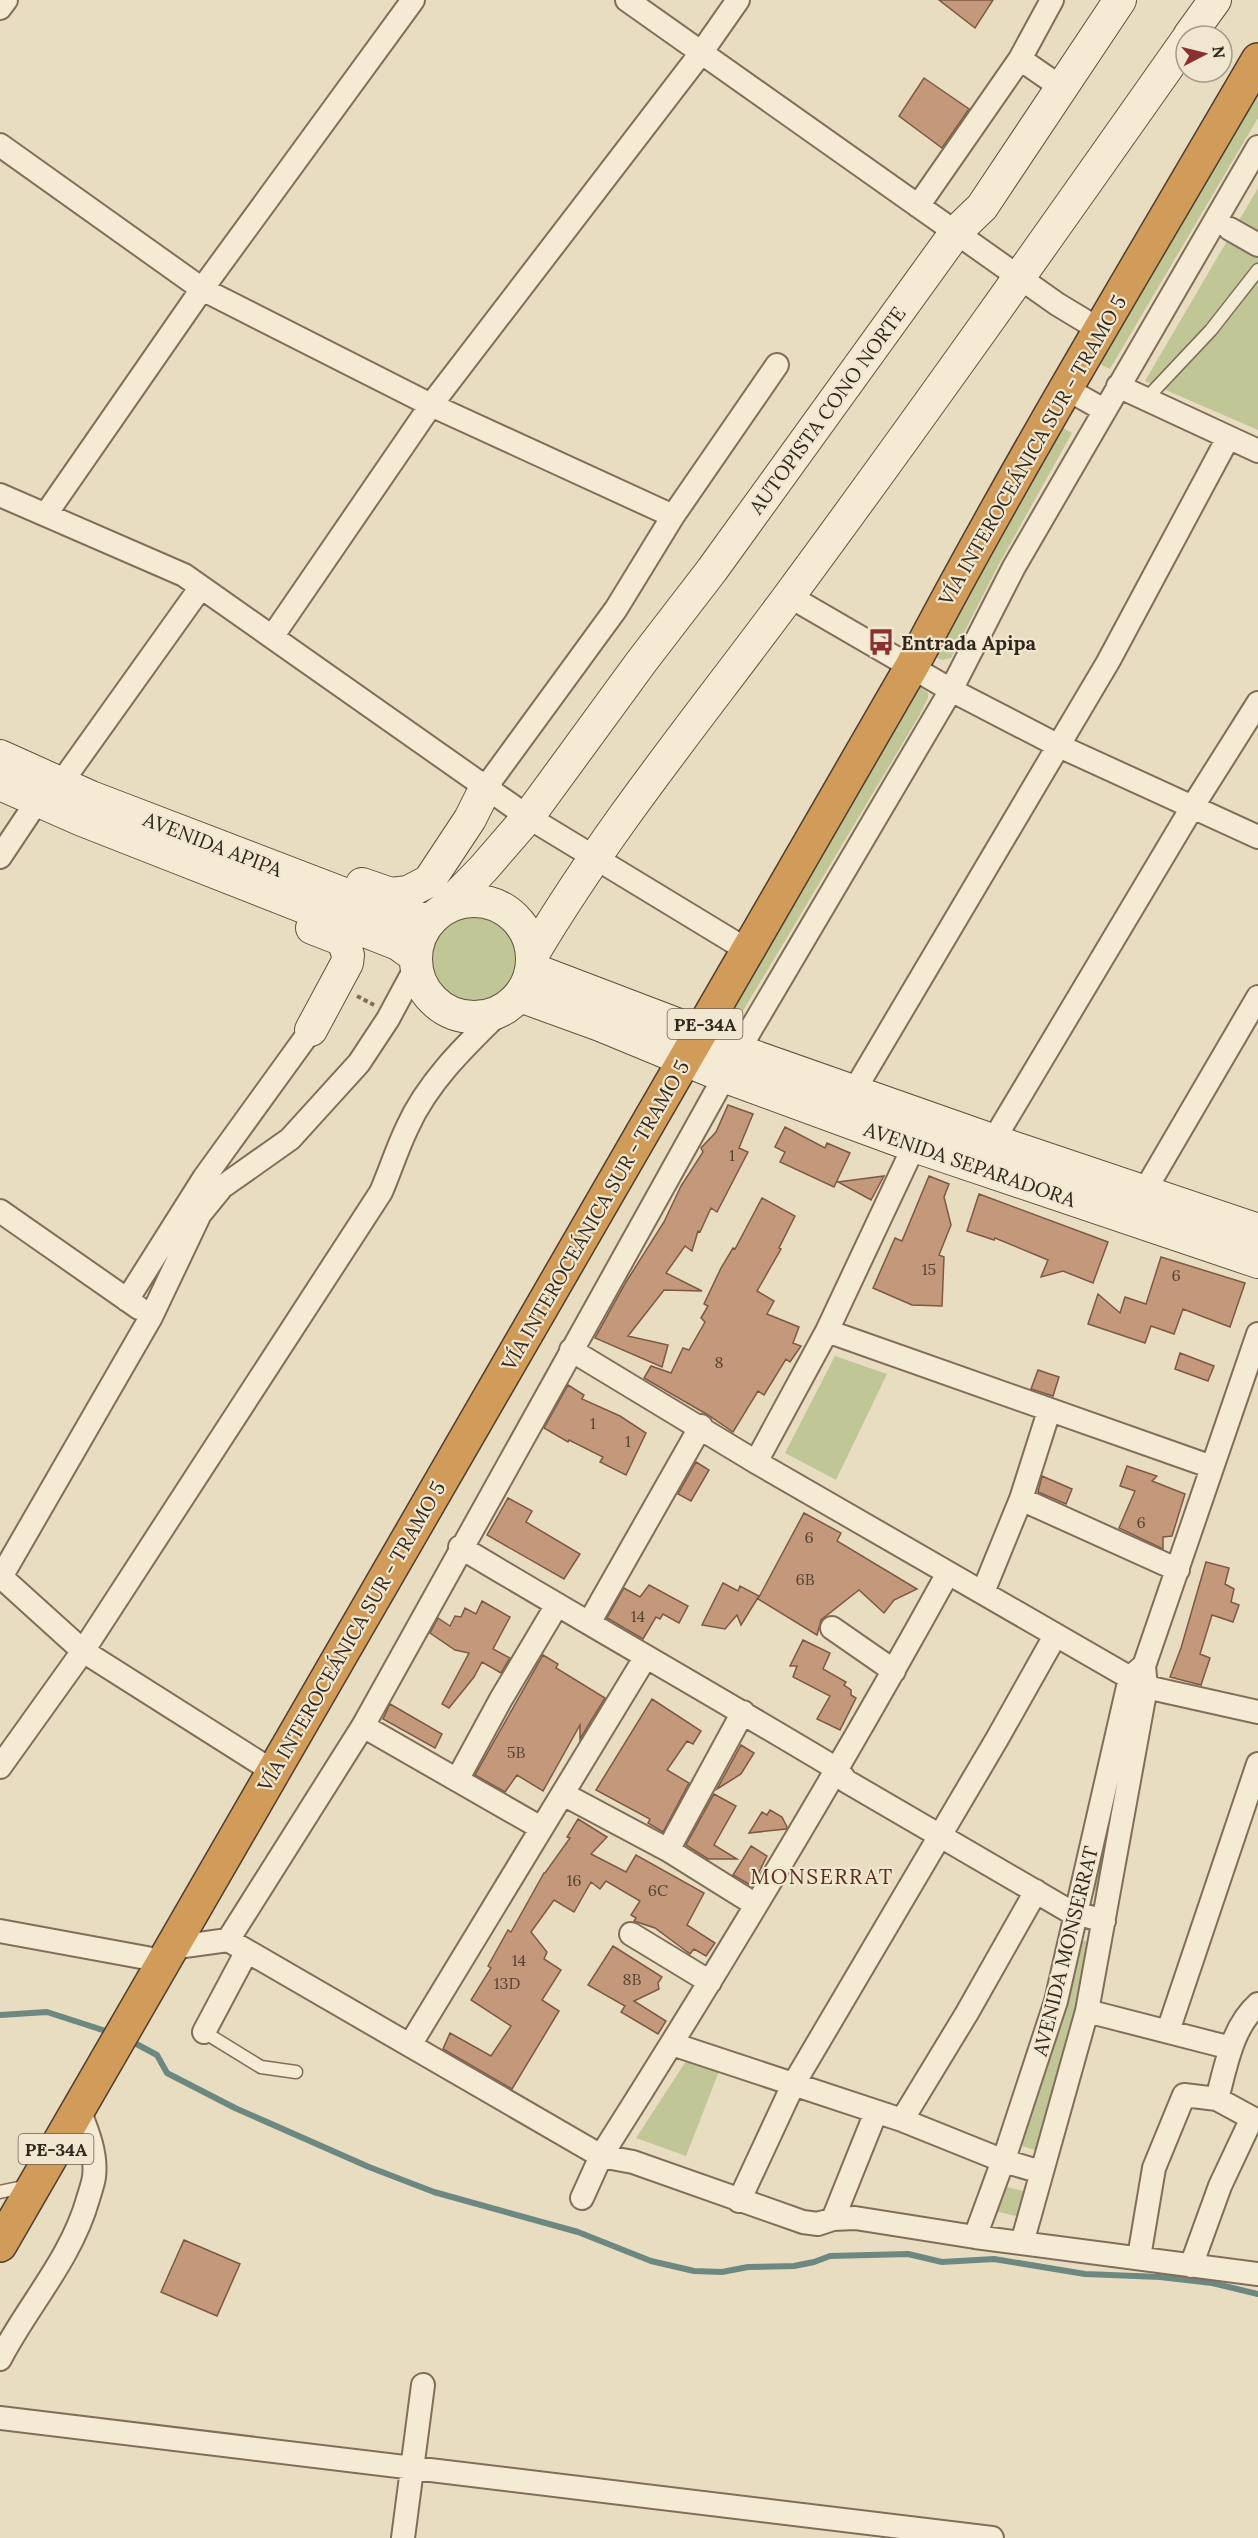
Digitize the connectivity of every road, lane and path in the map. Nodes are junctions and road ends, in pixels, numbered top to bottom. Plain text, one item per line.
1 (6, 0) edge
2 (414, 0) edge
3 (627, 0) edge
4 (738, 0) edge
5 (1052, 0) edge
6 (1120, 0) edge
7 (1215, 0) edge
8 (0, 8) edge
9 (1198, 24) edge
10 (701, 53) junction
11 (1174, 58) edge
12 (1020, 59) junction
13 (1258, 60) edge
14 (1062, 88) junction
15 (0, 145) edge
16 (1258, 147) edge
17 (918, 206) junction
18 (1230, 228) dead end
19 (956, 232) junction
20 (1258, 245) edge
21 (1258, 270) edge
22 (1018, 277) junction
23 (202, 289) junction
24 (1100, 330) junction
25 (777, 365) dead end
26 (1118, 386) junction
27 (1065, 388) junction
28 (1146, 399) junction
29 (431, 405) junction
30 (1104, 410) junction
31 (1228, 438) junction
32 (1258, 451) edge
33 (0, 495) edge
34 (46, 514) junction
35 (673, 516) junction
36 (201, 587) junction
37 (789, 596) junction
38 (272, 637) junction
39 (912, 666) junction
40 (951, 690) junction
41 (1258, 703) edge
42 (1058, 745) junction
43 (0, 756) edge
44 (0, 784) edge
45 (486, 787) junction
46 (50, 792) junction
47 (1193, 806) junction
48 (104, 815) junction
49 (528, 817) junction
50 (1258, 837) edge
51 (0, 857) edge
52 (594, 858) junction
53 (437, 915) junction
54 (747, 950) junction
55 (416, 962) junction
56 (521, 983) junction
57 (1258, 997) edge
58 (311, 1030) joint
59 (692, 1047) junction
60 (732, 1064) junction
61 (854, 1092) junction
62 (914, 1146) junction
63 (987, 1155) junction
64 (1144, 1192) junction
65 (0, 1211) edge
66 (1258, 1230) edge
67 (1258, 1262) edge
68 (127, 1300) junction
69 (151, 1317) junction
70 (827, 1331) junction
71 (1258, 1334) edge
72 (571, 1350) junction
73 (1049, 1411) junction
74 (701, 1426) junction
75 (756, 1462) junction
76 (1212, 1467) junction
77 (1021, 1499) junction
78 (460, 1547) junction
79 (1178, 1570) junction
80 (948, 1573) junction
81 (1, 1576) edge
82 (983, 1592) junction
83 (557, 1605) junction
84 (589, 1623) junction
85 (832, 1628) dead end
86 (1055, 1636) junction
87 (83, 1651) junction
88 (645, 1658) junction
89 (894, 1671) junction
90 (1140, 1677) junction
91 (743, 1712) junction
92 (1258, 1712) edge
93 (363, 1726) junction
94 (1258, 1764) edge
95 (0, 1767) edge
96 (837, 1769) junction
97 (274, 1772) junction
98 (457, 1780) junction
99 (562, 1794) junction
100 (541, 1828) junction
101 (940, 1835) junction
102 (668, 1850) junction
103 (1036, 1891) junction
104 (756, 1905) junction
105 (1077, 1914) junction
106 (1104, 1921) junction
107 (0, 1931) edge
108 (631, 1934) dead end
109 (237, 1945) junction
110 (161, 1965) junction
111 (710, 1982) junction
112 (1258, 2004) edge
113 (1087, 2011) junction
114 (1168, 2031) junction
115 (204, 2032) joint
116 (672, 2044) junction
117 (411, 2045) junction
118 (1231, 2048) junction
119 (296, 2072) dead end
120 (793, 2085) junction
121 (1216, 2099) junction
122 (79, 2110) junction
123 (876, 2112) junction
124 (902, 2120) junction
125 (601, 2156) junction
126 (1004, 2161) junction
127 (1041, 2172) junction
128 (35, 2184) junction
129 (0, 2192) edge
130 (582, 2198) dead end
131 (739, 2201) junction
132 (833, 2219) junction
133 (975, 2237) junction
134 (1022, 2243) junction
135 (0, 2245) edge
136 (1139, 2257) junction
137 (1191, 2266) junction
138 (1258, 2274) edge
139 (0, 2359) edge
140 (423, 2385) dead end
141 (0, 2418) edge
142 (413, 2468) junction
143 (403, 2538) edge
144 (992, 2538) edge

1 - 8 street
2 - 23 street
3 - 10 street
4 - 10 street
5 - 12 street
6 - 14 main road, AUTOPISTA CONO NORTE
7 - 9 main road
10 - 17 street
10 - 29 street
11 - 22 main road
12 - 14 street
12 - 17 street
13 - 24 highway, VÍA INTEROCEÁNICA SUR - TRAMO 5 / PE-34A
14 - 19 main road, AUTOPISTA CONO NORTE
15 - 23 street
16 - 26 street
17 - 19 street
18 - 20 street
19 - 22 street
19 - 49 main road, AUTOPISTA CONO NORTE
21 - 28 lane
22 - 24 street
22 - 37 main road
23 - 29 street
23 - 34 street
24 - 27 highway, VÍA INTEROCEÁNICA SUR - TRAMO 5 / PE-34A
25 - 35 street
26 - 28 street
26 - 30 street
27 - 30 street
27 - 39 highway, VÍA INTEROCEÁNICA SUR - TRAMO 5 / PE-34A
28 - 31 street
29 - 35 street
29 - 38 street
30 - 40 street
31 - 32 street
31 - 42 street
33 - 34 street
34 - 36 street
35 - 45 street
36 - 38 street
36 - 46 street
37 - 39 street
37 - 52 main road
38 - 45 street
39 - 40 street
39 - 54 highway, VÍA INTEROCEÁNICA SUR - TRAMO 5 / PE-34A
40 - 42 street
40 - 60 street
41 - 47 street
42 - 47 street
42 - 61 street
43 - 46 main road, AVENIDA APIPA
44 - 46 main road, AVENIDA APIPA
45 - 48 main road
45 - 49 street
46 - 48 main road, AVENIDA APIPA
46 - 51 street
47 - 50 street
47 - 63 street
48 - 53 main road, AVENIDA APIPA
48 - 55 main road, AVENIDA APIPA
48 - 58 main road
49 - 52 street
49 - 53 main road, AUTOPISTA CONO NORTE
52 - 54 street
52 - 56 main road
53 - 55 main road
53 - 56 main road
54 - 59 highway, VÍA INTEROCEÁNICA SUR - TRAMO 5 / PE-34A
55 - 56 main road
55 - 69 street
56 - 59 main road
56 - 87 street
57 - 64 street
58 - 68 street
59 - 60 main road, AVENIDA SEPARADORA
59 - 97 highway, VÍA INTEROCEÁNICA SUR - TRAMO 5 / PE-34A
60 - 61 main road, AVENIDA SEPARADORA
60 - 62 main road, AVENIDA SEPARADORA
60 - 72 street
61 - 63 main road, AVENIDA SEPARADORA
62 - 63 main road, AVENIDA SEPARADORA
62 - 70 street
63 - 64 main road, AVENIDA SEPARADORA
63 - 67 main road, AVENIDA SEPARADORA
64 - 66 main road, AVENIDA SEPARADORA
65 - 68 street
68 - 69 street
69 - 81 street
70 - 73 street
70 - 75 street
71 - 76 street, AVENIDA MONSERRAT
72 - 74 street
72 - 78 street
73 - 76 street
73 - 77 street
74 - 75 street
74 - 84 street
75 - 80 street
76 - 79 street, AVENIDA MONSERRAT
77 - 79 street
77 - 82 street
78 - 83 street
78 - 93 street
79 - 90 street, AVENIDA MONSERRAT
80 - 82 street
80 - 89 street
81 - 87 street
82 - 86 street
83 - 84 street
83 - 98 street
84 - 88 street
85 - 89 street
86 - 90 street
86 - 101 street
87 - 95 street
87 - 97 street
88 - 91 street
88 - 99 street
89 - 96 street
90 - 92 street
90 - 105 street, AVENIDA MONSERRAT
90 - 106 street, AVENIDA MONSERRAT
91 - 96 street
91 - 102 street
93 - 98 street
93 - 109 street
94 - 114 street
96 - 101 street
96 - 104 street
97 - 110 highway, VÍA INTEROCEÁNICA SUR - TRAMO 5 / PE-34A
98 - 100 street
99 - 100 street
99 - 102 street
100 - 117 street
101 - 103 street
101 - 120 street
102 - 104 street
103 - 105 street
103 - 124 street
104 - 111 street
105 - 106 street
105 - 126 street, AVENIDA MONSERRAT
106 - 113 street, AVENIDA MONSERRAT
107 - 110 street
108 - 111 street
109 - 110 street
109 - 115 street
109 - 117 street
110 - 122 highway, VÍA INTEROCEÁNICA SUR - TRAMO 5 / PE-34A
111 - 116 street
112 - 118 street
113 - 114 street
113 - 127 street, AVENIDA MONSERRAT
114 - 118 street
115 - 119 lane
116 - 120 street
116 - 125 street
117 - 125 street
118 - 121 street
120 - 123 street
120 - 131 street
121 - 136 street
121 - 137 street
122 - 128 highway, VÍA INTEROCEÁNICA SUR - TRAMO 5 / PE-34A
122 - 139 street
123 - 124 street
123 - 132 street
124 - 126 street
125 - 130 street
125 - 131 street
126 - 127 street
126 - 133 street, AVENIDA MONSERRAT
127 - 134 street, AVENIDA MONSERRAT
128 - 129 lane
128 - 135 highway, VÍA INTEROCEÁNICA SUR - TRAMO 5 / PE-34A
131 - 132 street
132 - 133 street
133 - 134 street
134 - 136 street
136 - 137 street
137 - 138 street
140 - 142 street
141 - 142 street
142 - 143 street
142 - 144 street

